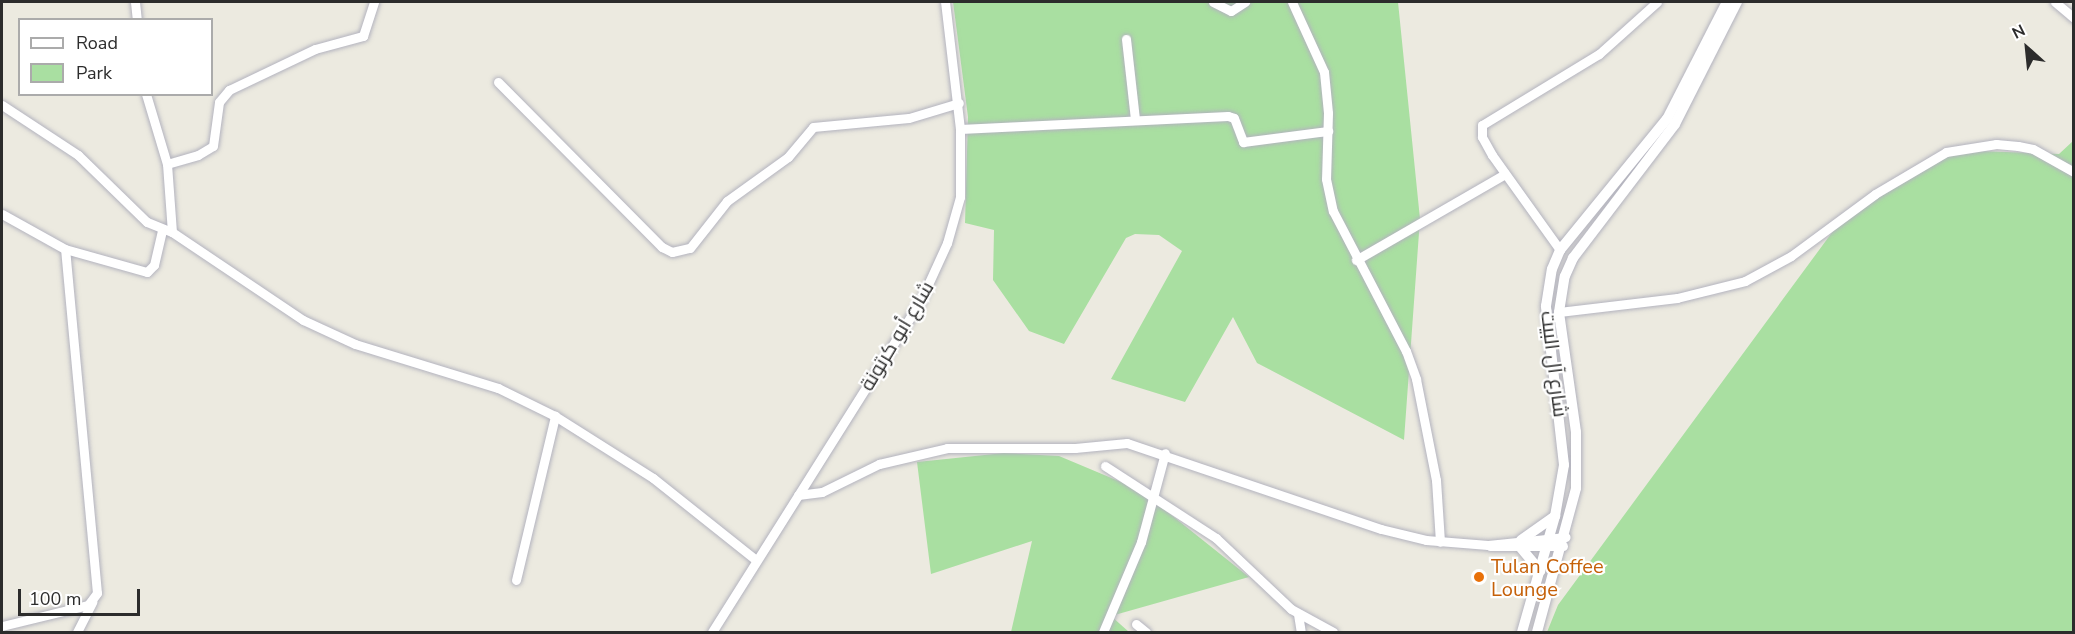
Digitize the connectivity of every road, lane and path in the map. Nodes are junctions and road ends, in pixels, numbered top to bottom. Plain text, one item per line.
1 (135, 2) edge
2 (374, 2) edge
3 (945, 2) edge
4 (1213, 2) edge
5 (1245, 2) edge
6 (1292, 2) edge
7 (1657, 2) edge
8 (1727, 2) edge
9 (1737, 2) edge
10 (2055, 2) edge
11 (136, 18) edge
12 (2073, 18) edge
13 (1126, 39) dead end
14 (498, 82) dead end
15 (147, 96) edge
16 (959, 103) junction
17 (2, 105) edge
18 (1135, 118) junction
19 (960, 129) junction
20 (1328, 132) junction
21 (167, 164) junction
22 (2073, 172) edge
23 (1505, 174) junction
24 (2, 214) edge
25 (167, 231) junction
26 (65, 249) junction
27 (1560, 250) junction
28 (1356, 260) junction
29 (1559, 312) junction
30 (555, 416) junction
31 (1165, 453) junction
32 (1105, 466) dead end
33 (1153, 494) junction
34 (798, 495) junction
35 (1555, 516) junction
36 (1440, 542) junction
37 (1548, 542) junction
38 (1564, 542) junction
39 (1521, 544) junction
40 (756, 560) junction
41 (1540, 571) junction
42 (516, 580) dead end
43 (92, 602) junction
44 (1298, 614) junction
45 (1136, 624) dead end
46 (2, 626) edge
47 (77, 633) edge
48 (712, 633) edge
49 (1103, 633) edge
50 (1146, 633) edge
51 (1301, 633) edge
52 (1333, 633) edge
53 (1522, 633) edge
54 (1537, 633) edge

1 - 11 street
2 - 21 street
3 - 16 street, شارع أبو كرتونة
4 - 5 street
6 - 20 street
7 - 23 street
8 - 27 street, شارع آل البيت
9 - 29 street, شارع آل البيت
10 - 12 street
13 - 18 street
14 - 16 street
15 - 21 street
16 - 19 street, شارع أبو كرتونة
17 - 25 street
18 - 19 street
18 - 20 street
19 - 34 street, شارع أبو كرتونة
20 - 28 street
21 - 25 street
22 - 29 street
23 - 27 street
23 - 28 street
24 - 26 street
25 - 26 street
25 - 30 street
26 - 43 street
27 - 35 street, شارع آل البيت
28 - 36 street
29 - 38 street, شارع آل البيت
30 - 40 street
30 - 42 street
31 - 33 street
31 - 34 street
31 - 36 street
32 - 33 street
33 - 44 street
33 - 49 street
34 - 40 street, شارع أبو كرتونة
35 - 37 street, شارع آل البيت
35 - 39 street
36 - 39 street
37 - 38 street
37 - 39 street
37 - 41 street, شارع آل البيت
38 - 54 street, شارع آل البيت
39 - 41 street
40 - 48 street, شارع أبو كرتونة
41 - 53 street, شارع آل البيت
43 - 46 street
43 - 47 street
44 - 51 street
44 - 52 street
45 - 50 street

